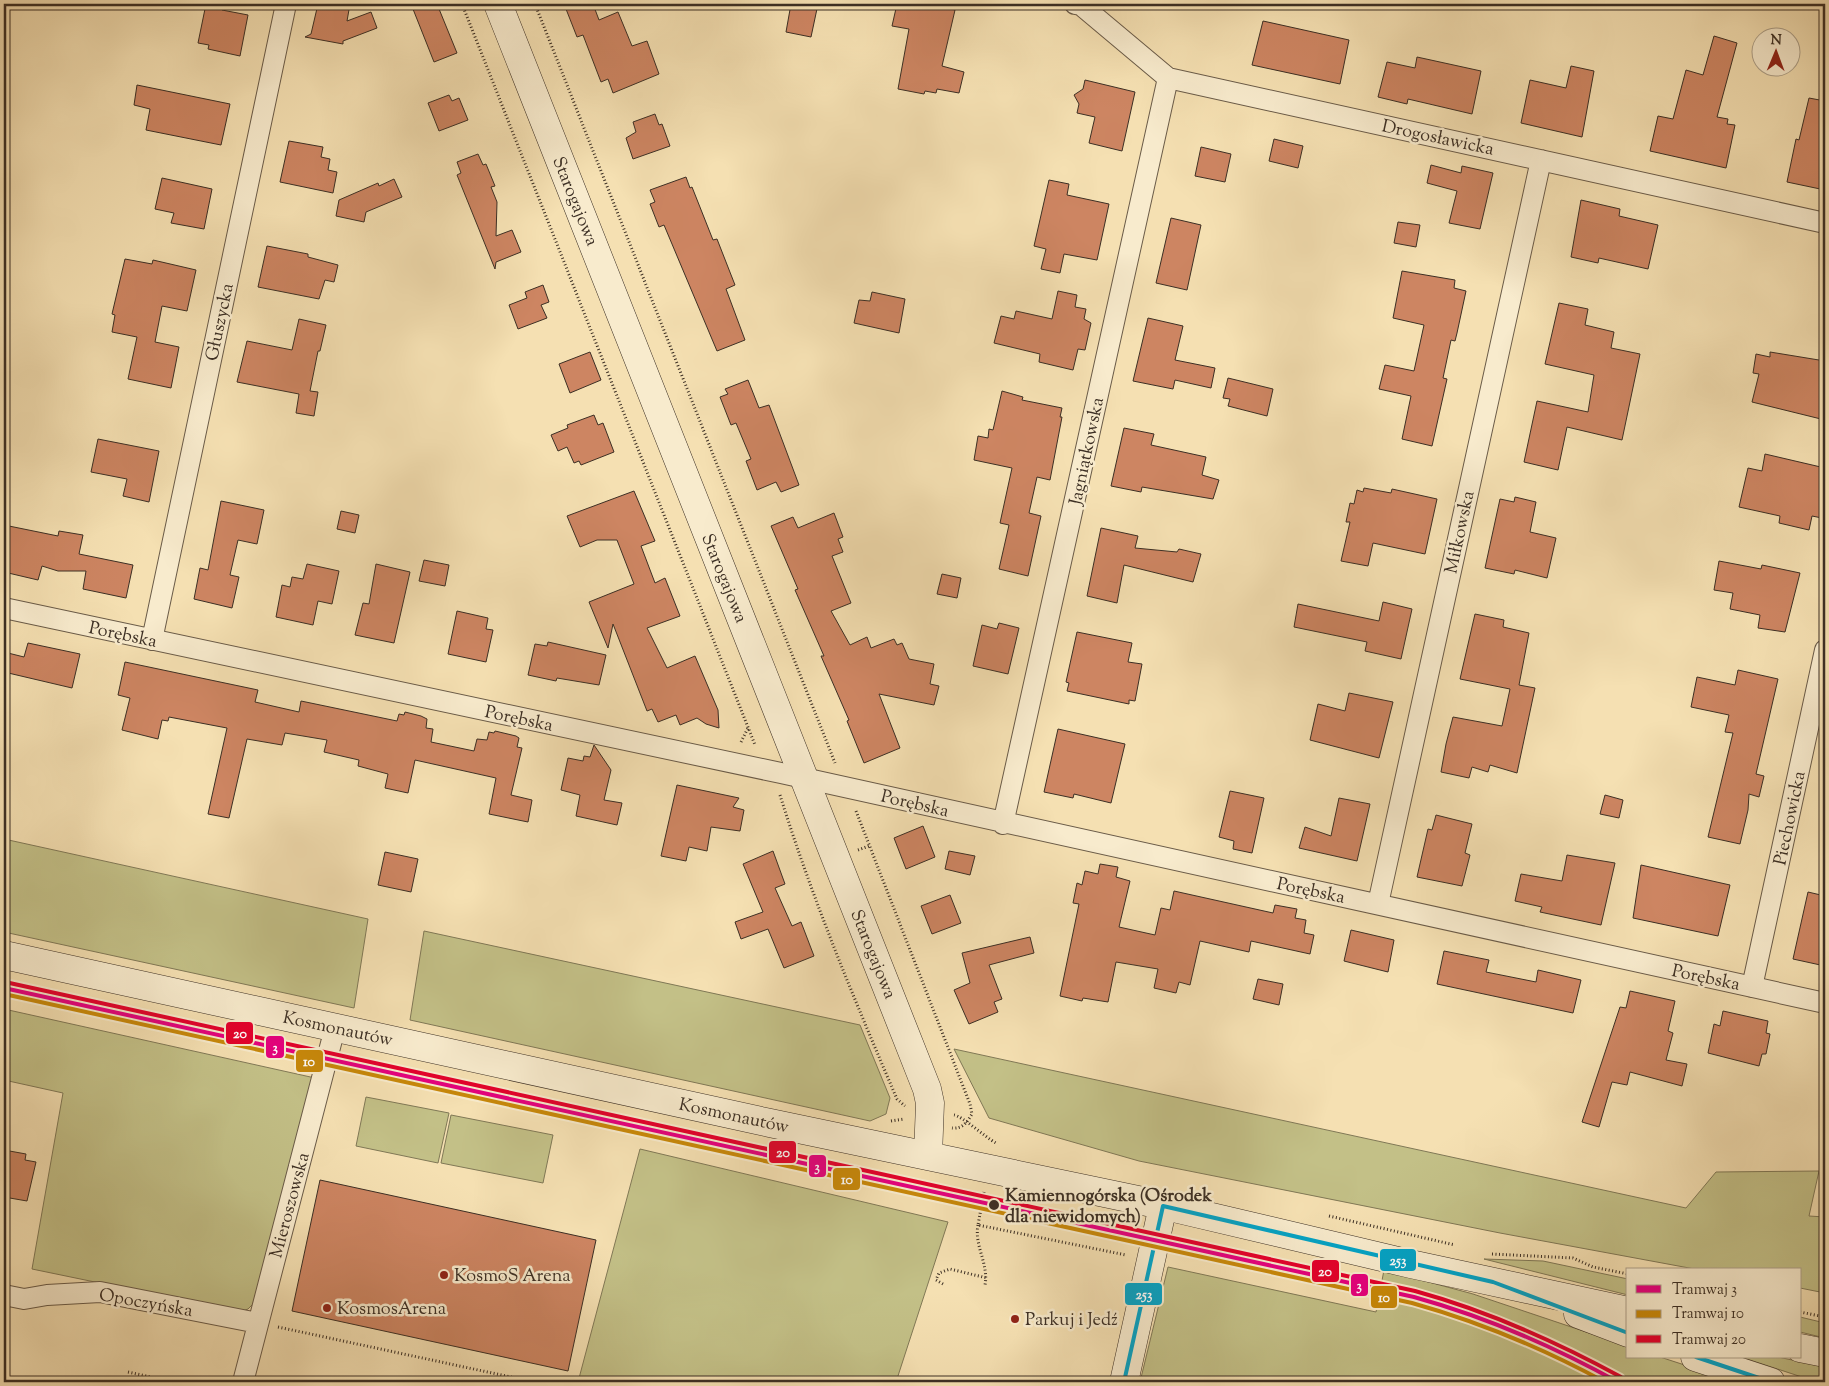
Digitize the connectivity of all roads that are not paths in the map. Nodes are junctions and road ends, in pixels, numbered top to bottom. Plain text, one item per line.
1 (286, 4) edge
2 (498, 4) edge
3 (1079, 4) edge
4 (1168, 78) junction
5 (1541, 160) junction
6 (1825, 223) edge
7 (4, 608) edge
8 (152, 640) junction
9 (1825, 650) edge
10 (804, 778) junction
11 (1004, 824) junction
12 (1378, 904) junction
13 (4, 956) edge
14 (1752, 987) junction
15 (1825, 1003) edge
16 (335, 1028) junction
17 (928, 1156) junction
18 (1163, 1206) junction
19 (1493, 1282) junction
20 (4, 1295) edge
21 (1626, 1311) edge
22 (258, 1323) junction
23 (1626, 1332) edge
24 (1802, 1348) edge
25 (1825, 1353) edge
26 (1697, 1358) edge
27 (243, 1382) edge
28 (1124, 1382) edge
29 (1771, 1382) edge

1 - 8 street, Głuszycka
2 - 10 main road, Starogajowa
3 - 4 street, Drogosławicka
4 - 5 street, Drogosławicka
4 - 11 street, Jagniątkowska
5 - 6 street, Drogosławicka
5 - 12 street, Miłkowska
7 - 8 street, Porębska
8 - 10 street, Porębska
9 - 14 street, Piechowicka
10 - 11 street, Porębska
10 - 17 main road, Starogajowa
11 - 12 street, Porębska
12 - 14 street, Porębska
13 - 16 main road, Kosmonautów
14 - 15 street, Porębska
16 - 17 main road, Kosmonautów
16 - 22 street, Mieroszowska
17 - 18 main road, Kosmonautów
18 - 19 main road, Kosmonautów
18 - 28 main road
19 - 21 main road, Kosmonautów
19 - 23 main road, Kosmonautów
20 - 22 street, Opoczyńska
22 - 27 street, Mieroszowska
24 - 25 main road
26 - 29 main road

